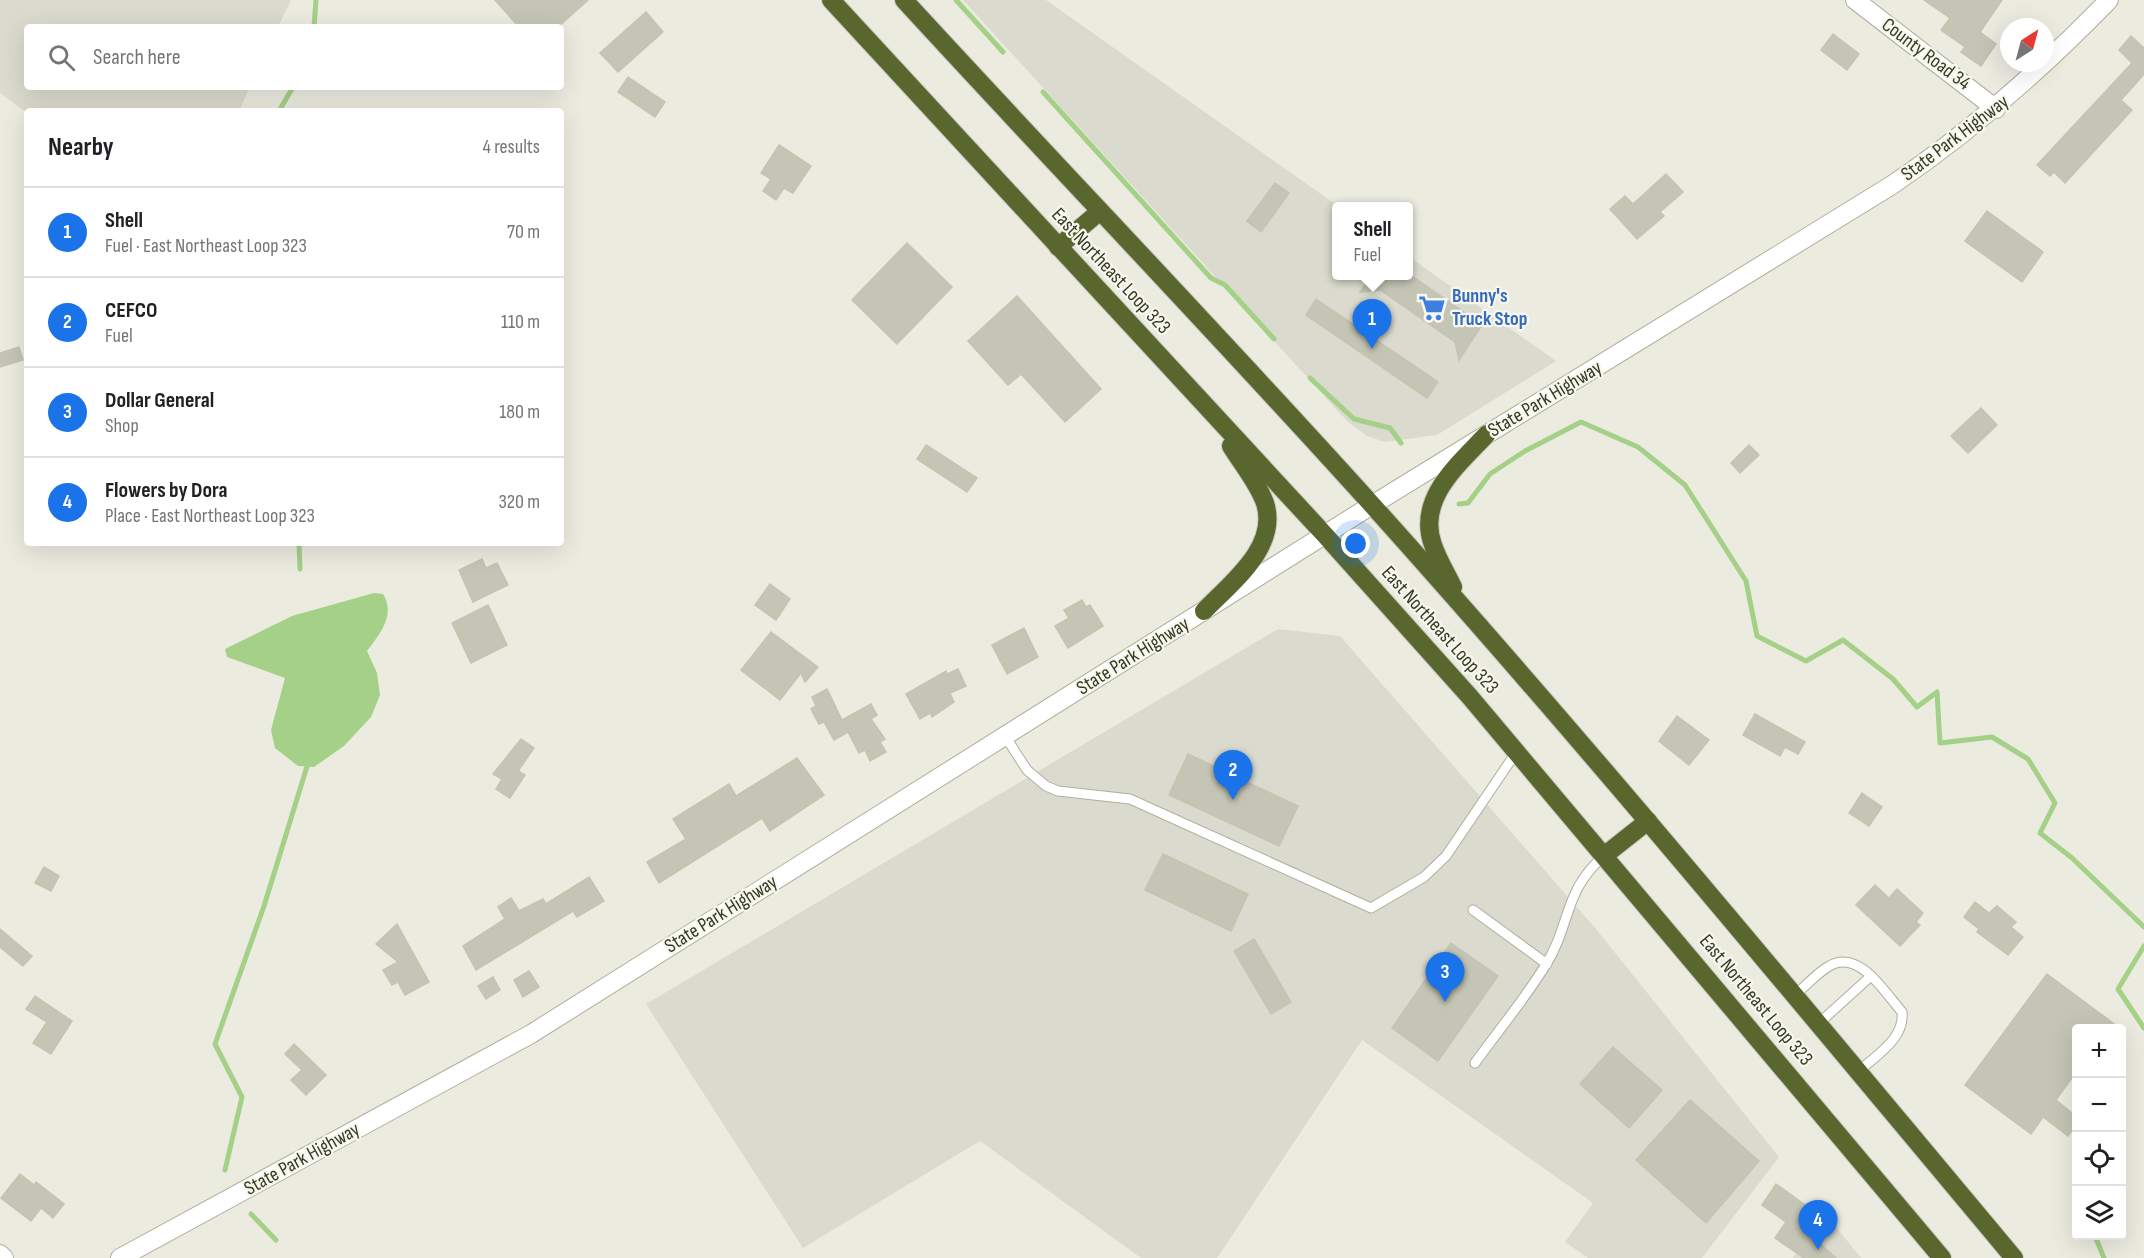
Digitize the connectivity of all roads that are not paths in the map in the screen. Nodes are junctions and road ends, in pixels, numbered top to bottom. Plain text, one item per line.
1 (831, 0) edge
2 (904, 0) edge
3 (1856, 0) edge
4 (2109, 0) edge
5 (1996, 109) junction
6 (1099, 212) junction
7 (1058, 247) junction
8 (1210, 411) junction
9 (1487, 434) junction
10 (1372, 505) junction
11 (1325, 535) junction
12 (1463, 608) junction
13 (1204, 611) junction
14 (1005, 736) junction
15 (1517, 751) junction
16 (1648, 821) junction
17 (1605, 855) junction
18 (1473, 910) dead end
19 (1547, 964) junction
20 (1871, 976) junction
21 (1794, 996) junction
22 (1818, 1024) junction
23 (1475, 1063) dead end
24 (1858, 1072) junction
25 (0, 1254) edge
26 (4, 1258) edge
27 (120, 1258) edge
28 (1942, 1258) edge
29 (2014, 1258) edge

1 - 7 highway, East Northeast Loop 323
2 - 6 highway, East Northeast Loop 323
3 - 5 main road, County Road 34
4 - 5 main road, State Park Highway
5 - 9 main road, State Park Highway
6 - 7 highway
6 - 10 highway, East Northeast Loop 323
7 - 8 highway, East Northeast Loop 323
8 - 11 highway, East Northeast Loop 323
8 - 13 highway
9 - 10 main road, State Park Highway
9 - 12 highway
10 - 11 main road, State Park Highway
10 - 12 highway, East Northeast Loop 323
11 - 13 main road, State Park Highway
11 - 15 highway, East Northeast Loop 323
12 - 16 highway, East Northeast Loop 323
13 - 14 main road, State Park Highway
14 - 15 lane
14 - 27 main road, State Park Highway
15 - 17 highway, East Northeast Loop 323
16 - 17 highway
16 - 21 highway, East Northeast Loop 323
17 - 19 lane
17 - 28 highway, East Northeast Loop 323
18 - 19 lane
19 - 23 lane
20 - 21 lane
20 - 22 lane
20 - 24 lane
21 - 22 highway, East Northeast Loop 323
22 - 24 highway, East Northeast Loop 323
24 - 29 highway, East Northeast Loop 323
25 - 26 main road

